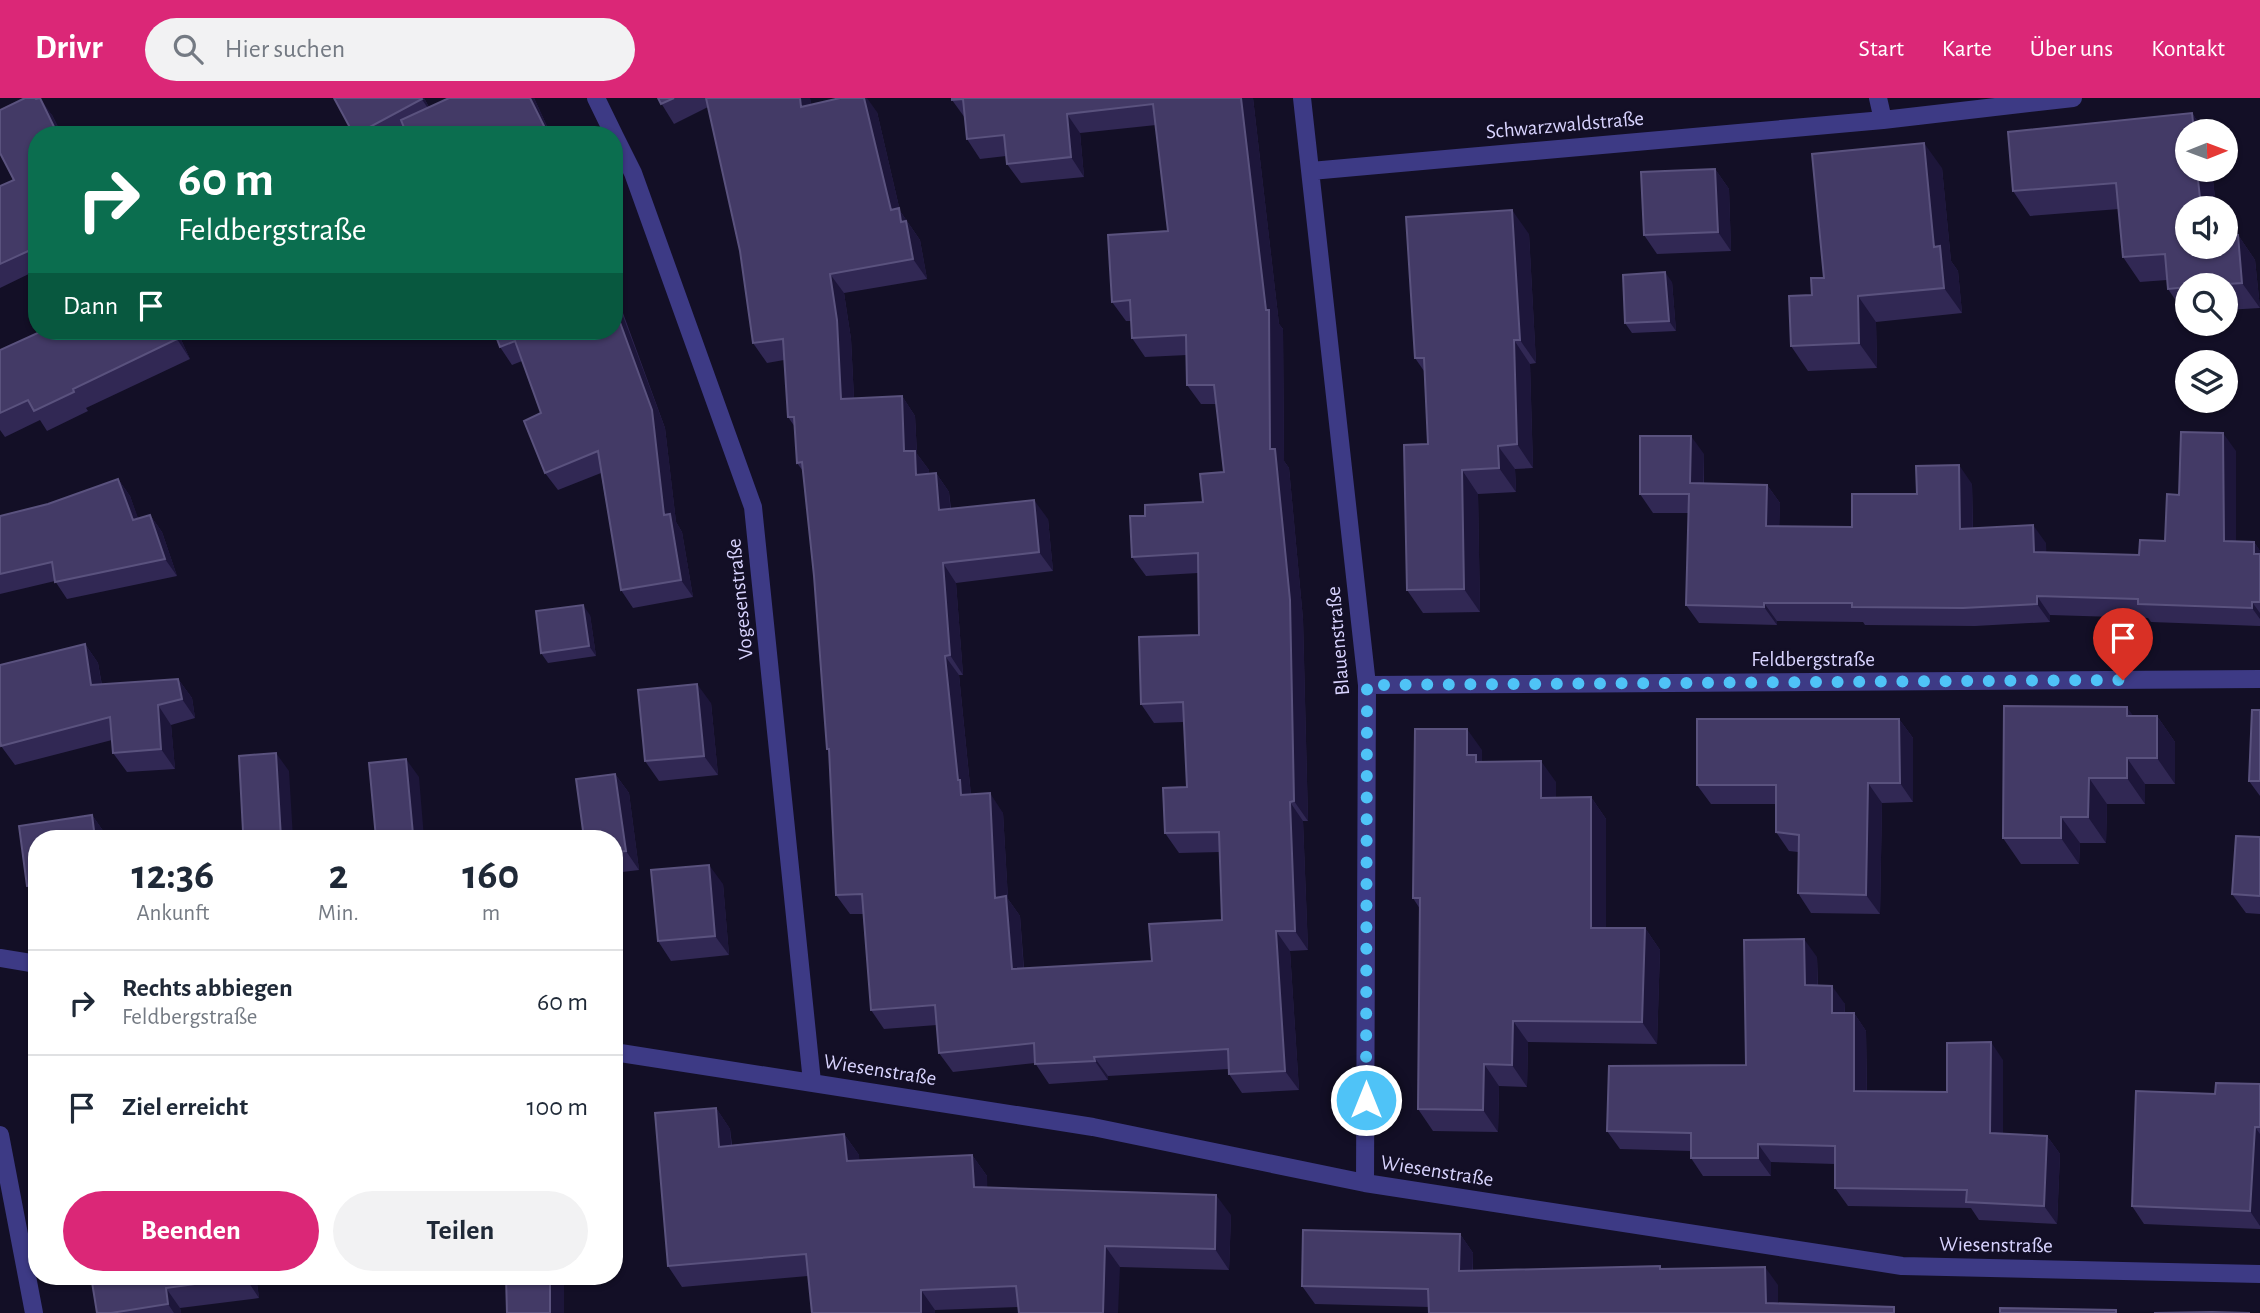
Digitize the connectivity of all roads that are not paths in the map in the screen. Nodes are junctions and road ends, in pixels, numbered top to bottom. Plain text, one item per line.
1 (596, 98) edge
2 (1301, 98) edge
3 (1878, 98) edge
4 (2073, 98) edge
5 (1883, 120) junction
6 (610, 126) edge
7 (623, 153) edge
8 (1311, 171) junction
9 (2260, 679) edge
10 (1367, 685) junction
11 (0, 958) edge
12 (28, 963) edge
13 (623, 1053) edge
14 (812, 1082) junction
15 (0, 1135) edge
16 (1366, 1183) junction
17 (2260, 1274) edge
18 (28, 1282) edge
19 (29, 1285) edge
20 (34, 1313) edge

1 - 6 street, Vogesenstraße
2 - 8 street, Blauenstraße
3 - 5 street
4 - 5 street, Schwarzwaldstraße
5 - 8 street, Schwarzwaldstraße
7 - 14 street, Vogesenstraße
8 - 10 street, Blauenstraße
9 - 10 street, Feldbergstraße
10 - 16 street, Blauenstraße
11 - 12 street
13 - 14 street, Wiesenstraße
14 - 16 street, Wiesenstraße
15 - 18 street
16 - 17 street, Wiesenstraße
19 - 20 street

